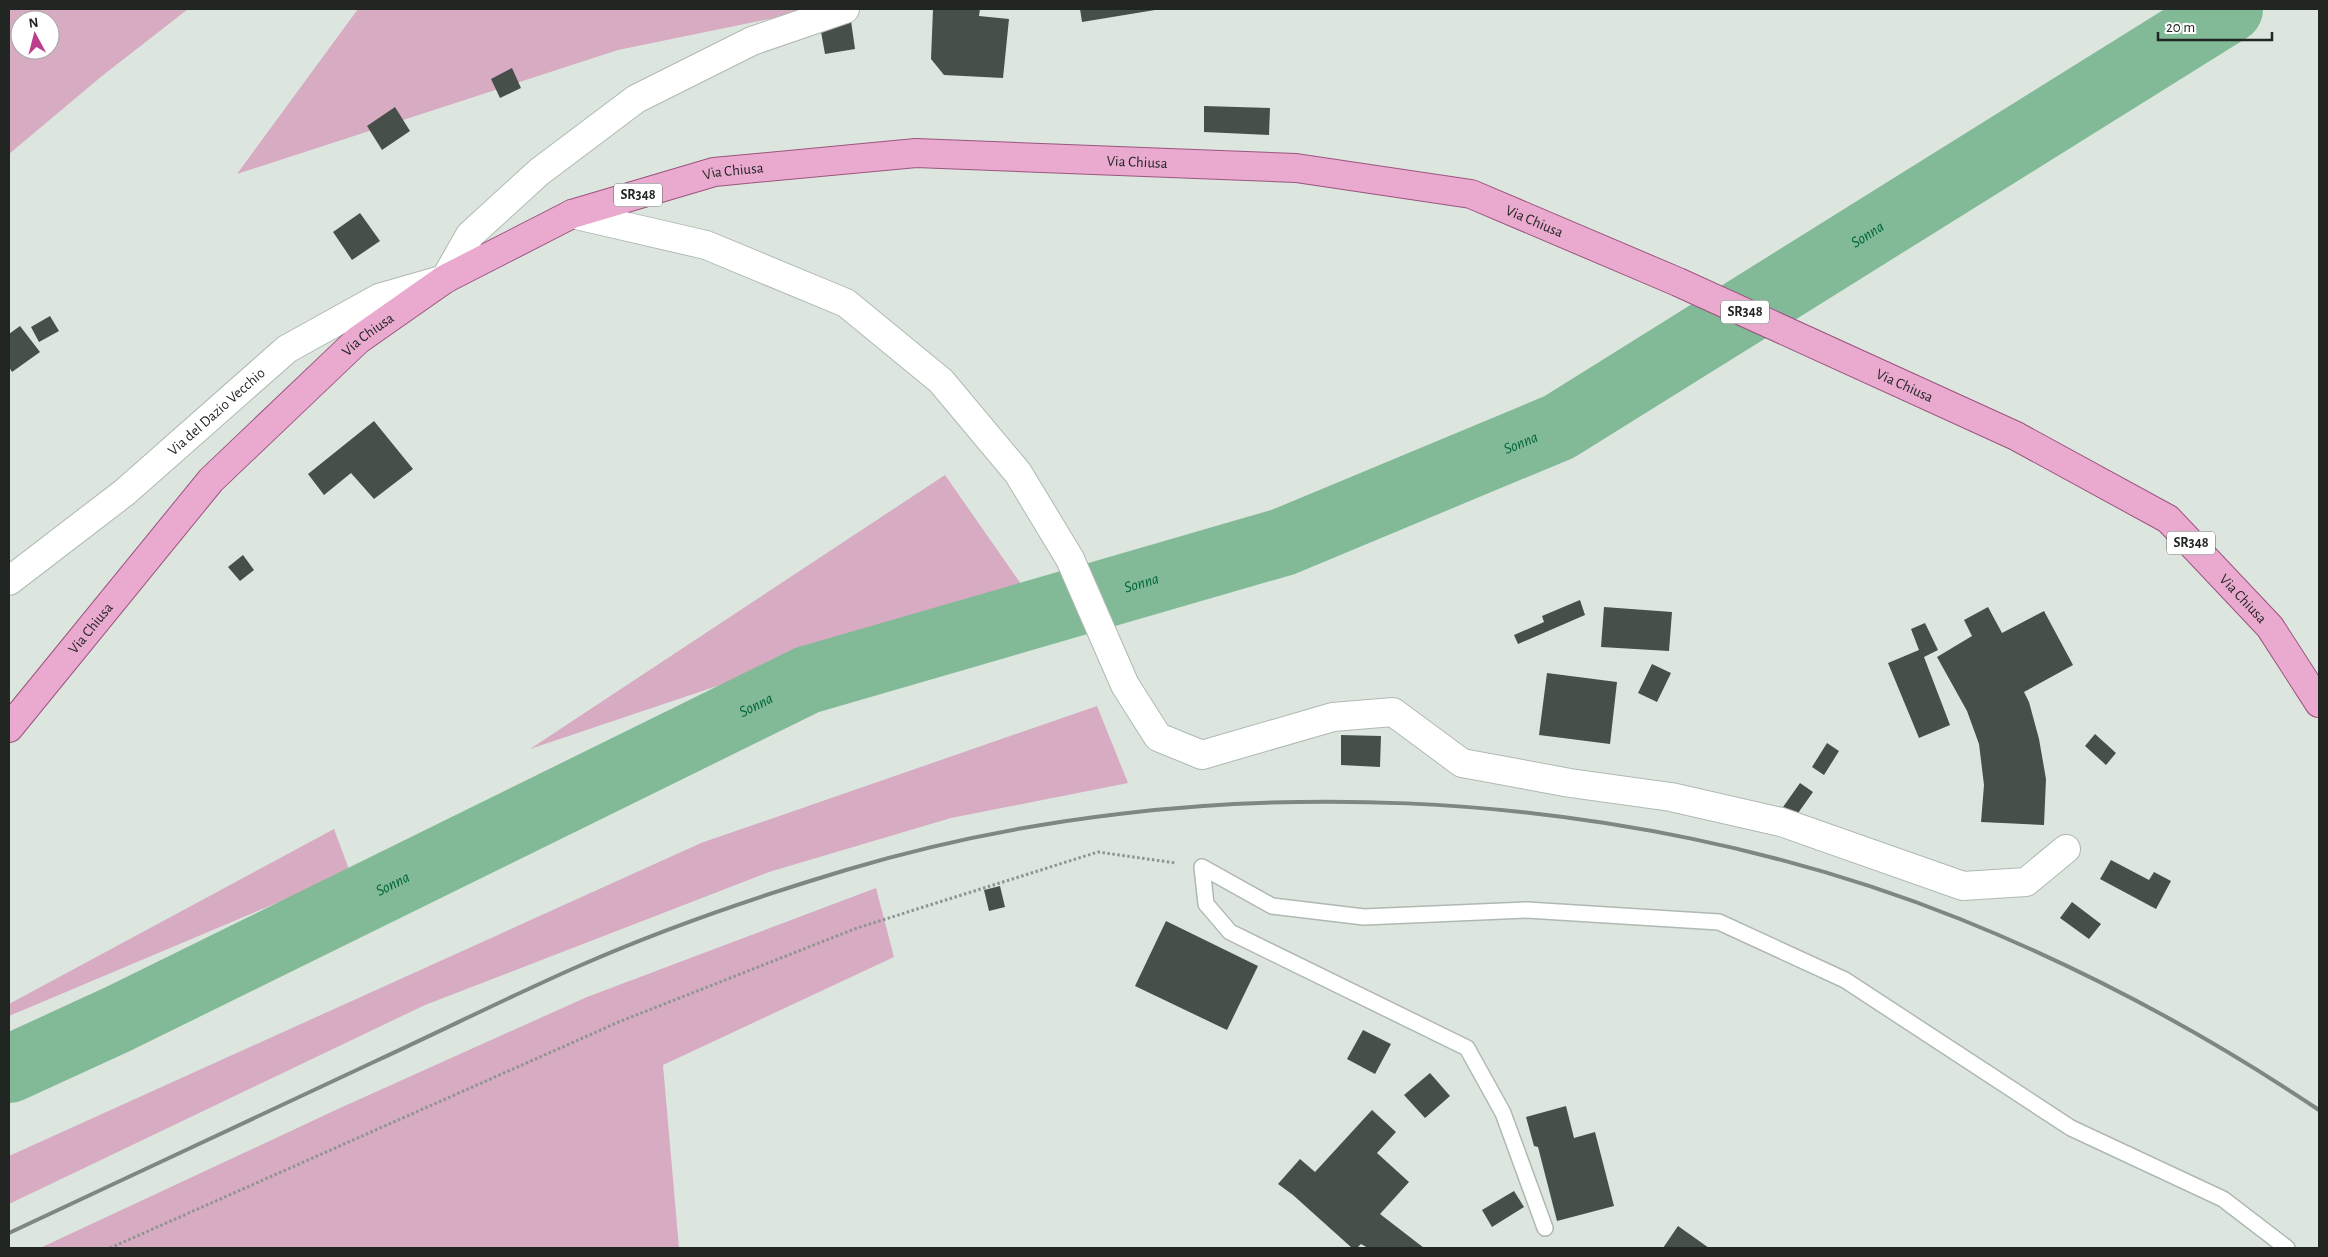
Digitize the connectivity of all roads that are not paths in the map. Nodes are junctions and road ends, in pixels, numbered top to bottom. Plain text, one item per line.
1 (846, 9) edge
2 (572, 214) junction
3 (444, 279) junction
4 (9, 581) edge
5 (2319, 703) edge
6 (9, 728) edge
7 (2066, 849) dead end
8 (1545, 1228) dead end
9 (2287, 1248) edge

1 - 3 street
2 - 3 main road, Via Chiusa / SR348
2 - 5 main road, Via Chiusa / SR348
2 - 7 street
3 - 4 street, Via del Dazio Vecchio
3 - 6 main road, Via Chiusa / SR348
8 - 9 lane

